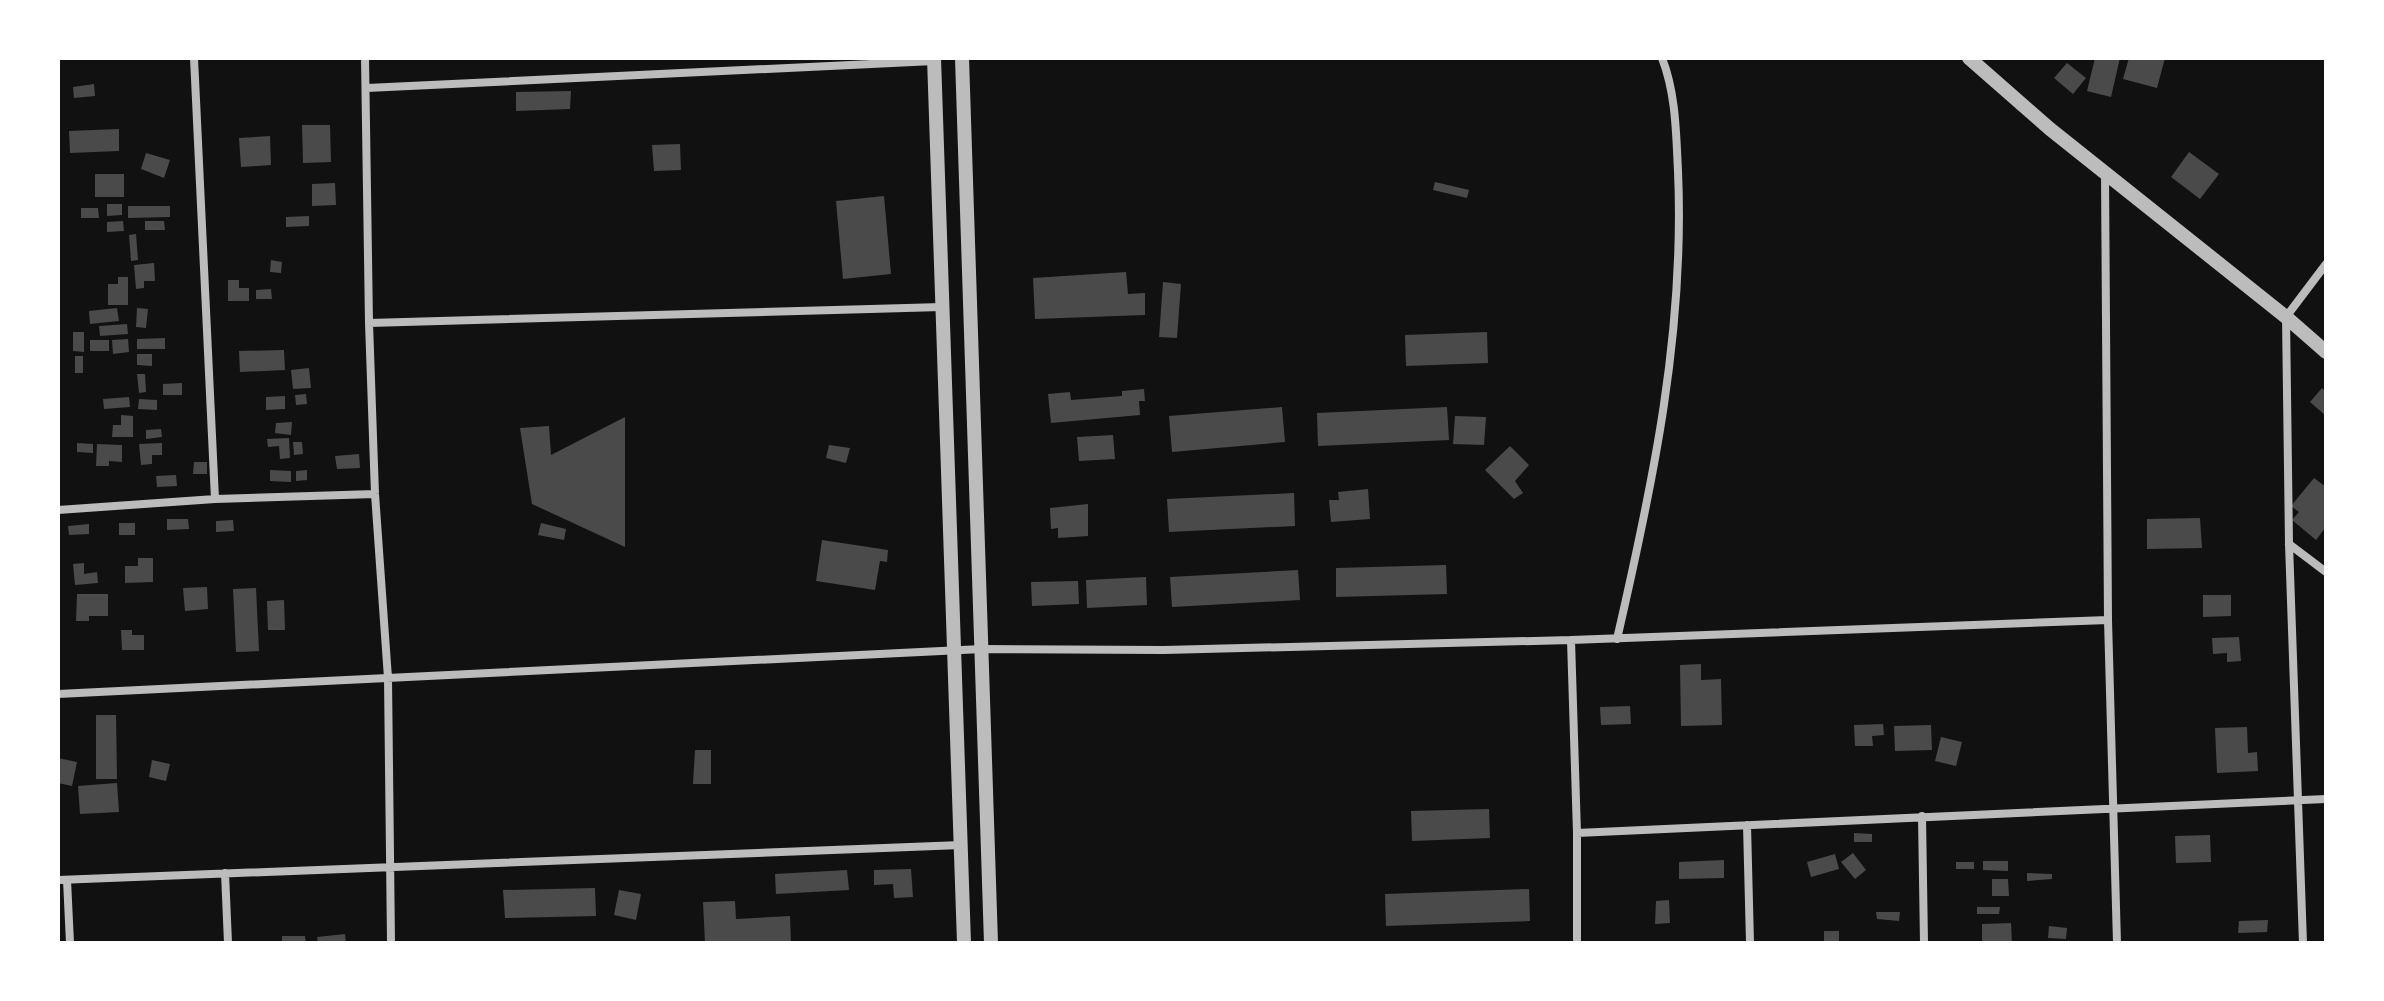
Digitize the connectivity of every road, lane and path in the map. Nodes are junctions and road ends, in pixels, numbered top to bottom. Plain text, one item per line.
1 (194, 58) edge
2 (365, 58) edge
3 (962, 58) edge
4 (1662, 58) edge
5 (1969, 58) edge
6 (934, 60) edge
7 (367, 88) junction
8 (2105, 174) junction
9 (2326, 264) edge
10 (942, 307) junction
11 (2286, 317) junction
12 (369, 323) junction
13 (2326, 352) edge
14 (375, 494) junction
15 (215, 499) junction
16 (58, 510) edge
17 (2289, 544) junction
18 (2326, 572) edge
19 (2108, 620) junction
20 (1617, 639) junction
21 (1571, 640) junction
22 (982, 649) junction
23 (954, 650) junction
24 (388, 678) junction
25 (58, 694) edge
26 (2326, 799) edge
27 (2298, 800) junction
28 (2113, 809) junction
29 (1922, 816) junction
30 (1747, 825) junction
31 (1577, 833) junction
32 (961, 845) junction
33 (389, 868) junction
34 (225, 873) junction
35 (62, 880) edge
36 (70, 943) edge
37 (228, 943) edge
38 (391, 943) edge
39 (964, 943) edge
40 (991, 943) edge
41 (1577, 943) edge
42 (1750, 943) edge
43 (1924, 943) edge
44 (2117, 943) edge
45 (2303, 943) edge

1 - 15 street
2 - 7 street
3 - 22 street
4 - 20 street
5 - 8 street
6 - 7 street
6 - 10 street
7 - 12 street
8 - 11 street
8 - 19 street
9 - 11 street
10 - 12 street
10 - 23 street
11 - 13 street
11 - 17 street
12 - 14 street
14 - 15 street
14 - 24 street
15 - 16 street
17 - 18 street
17 - 27 street
19 - 20 street
19 - 28 street
20 - 21 street
21 - 22 street
21 - 31 street
22 - 23 street
22 - 40 street
23 - 24 street
23 - 32 street
24 - 25 street
24 - 33 street
26 - 27 street
27 - 28 street
27 - 45 street
28 - 29 street
28 - 44 street
29 - 30 street
29 - 43 street
30 - 31 street
30 - 42 street
31 - 41 street
32 - 33 street
32 - 39 street
33 - 34 street
33 - 38 street
34 - 35 street
34 - 37 street
35 - 36 street

